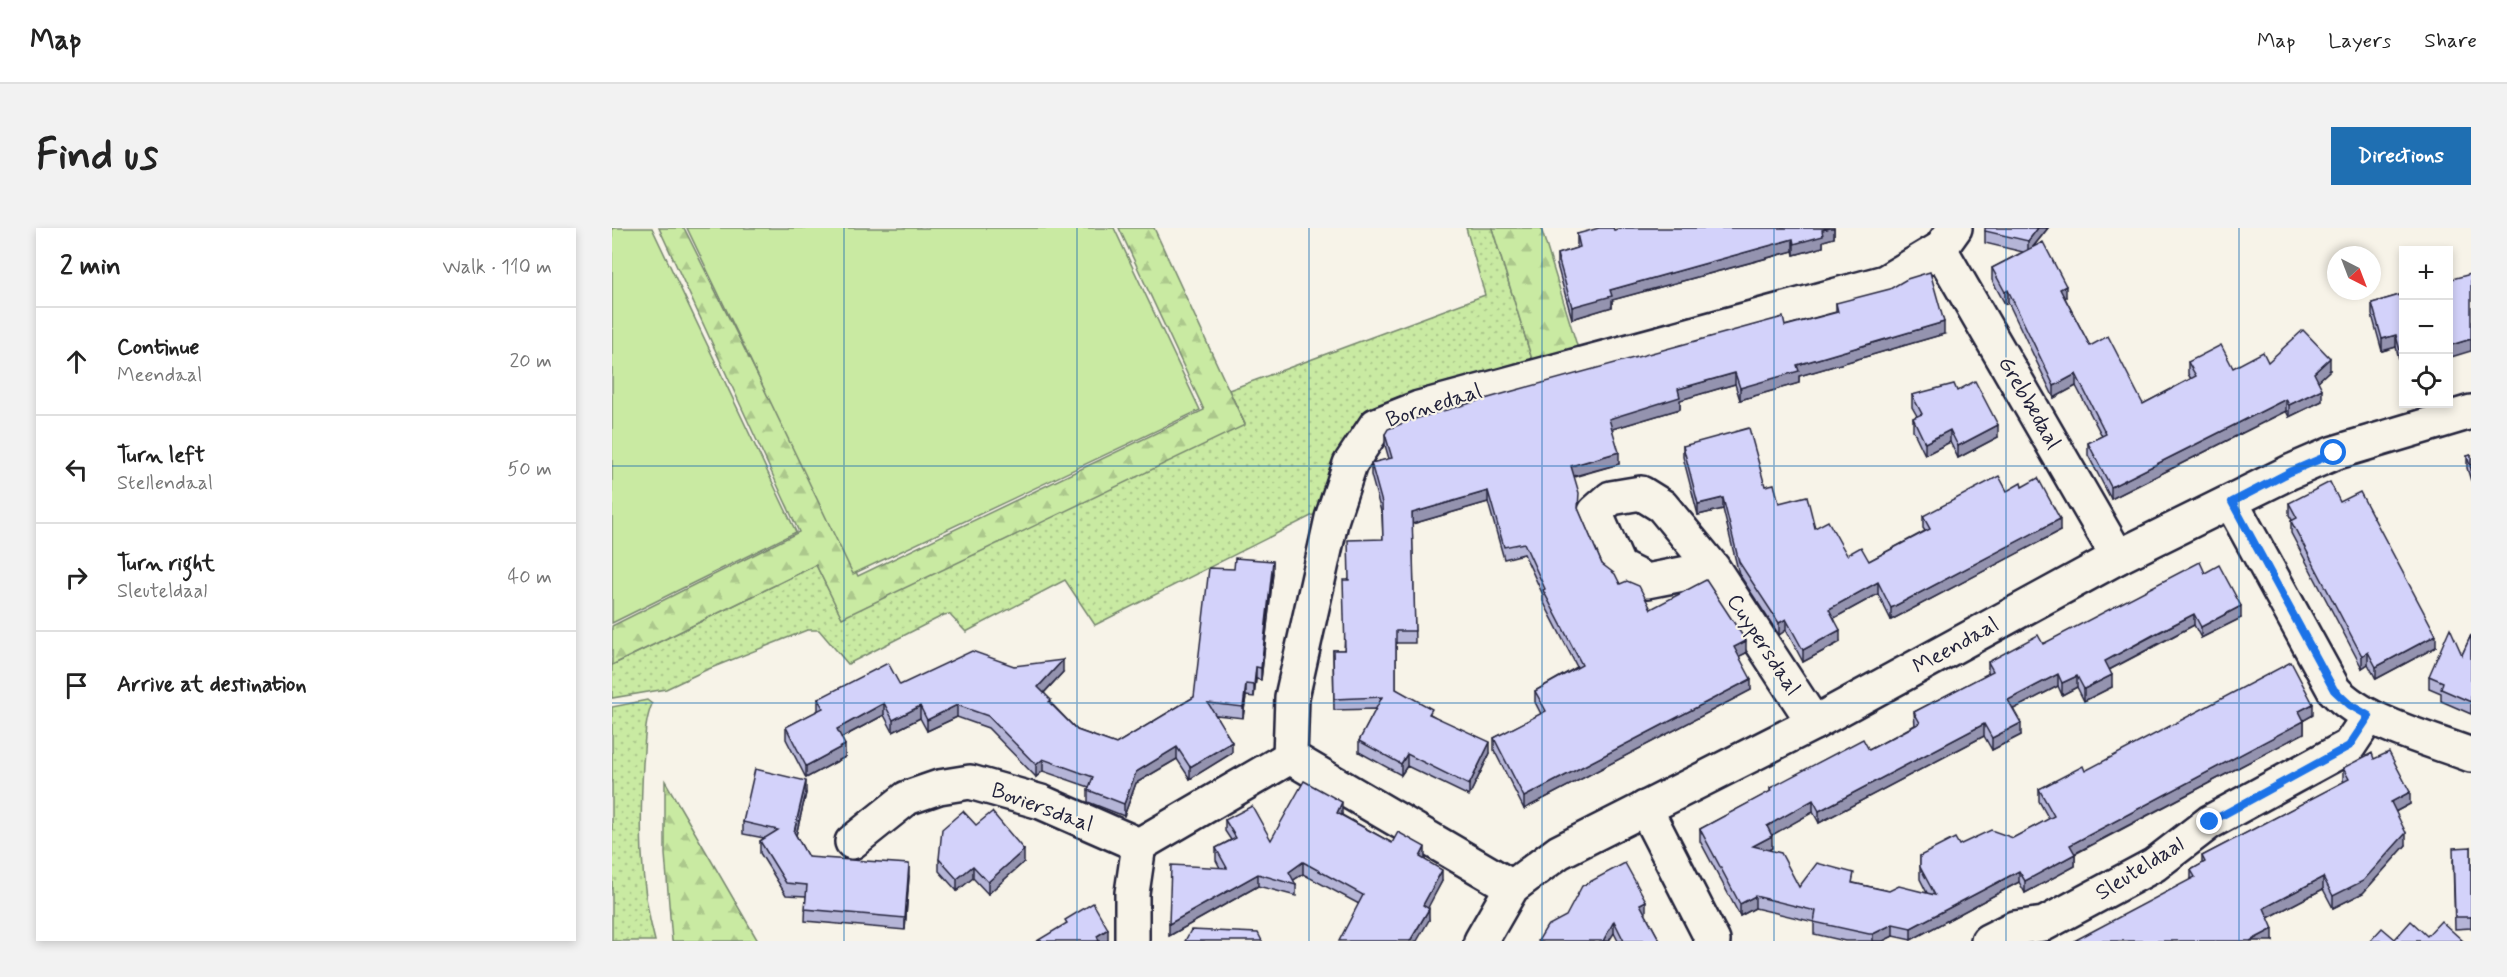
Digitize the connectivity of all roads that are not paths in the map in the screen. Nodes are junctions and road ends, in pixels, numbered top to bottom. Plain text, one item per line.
1 (1947, 238) edge
2 (2471, 412) edge
3 (2232, 502) junction
4 (2118, 557) junction
5 (1713, 568) dead end
6 (2369, 716) junction
7 (1814, 723) junction
8 (2471, 755) edge
9 (1290, 757) junction
10 (1645, 808) junction
11 (852, 842) dead end
12 (1139, 845) junction
13 (1512, 887) junction
14 (1131, 941) edge
15 (1481, 941) edge
16 (1713, 941) edge
17 (1988, 941) edge

1 - 4 street, Grebbedaal
1 - 9 street, Bornedaal
2 - 3 street, Meendaal
3 - 4 street, Meendaal
3 - 6 street
4 - 7 street, Meendaal
5 - 7 street, Cuypersdaal
6 - 8 street
6 - 17 street, Sleuteldaal
7 - 10 street, Meendaal
9 - 12 street
9 - 13 street
10 - 13 street, Meendaal
10 - 16 street
11 - 12 street, Boviersdaal
12 - 14 street
13 - 15 street, Meendaal

